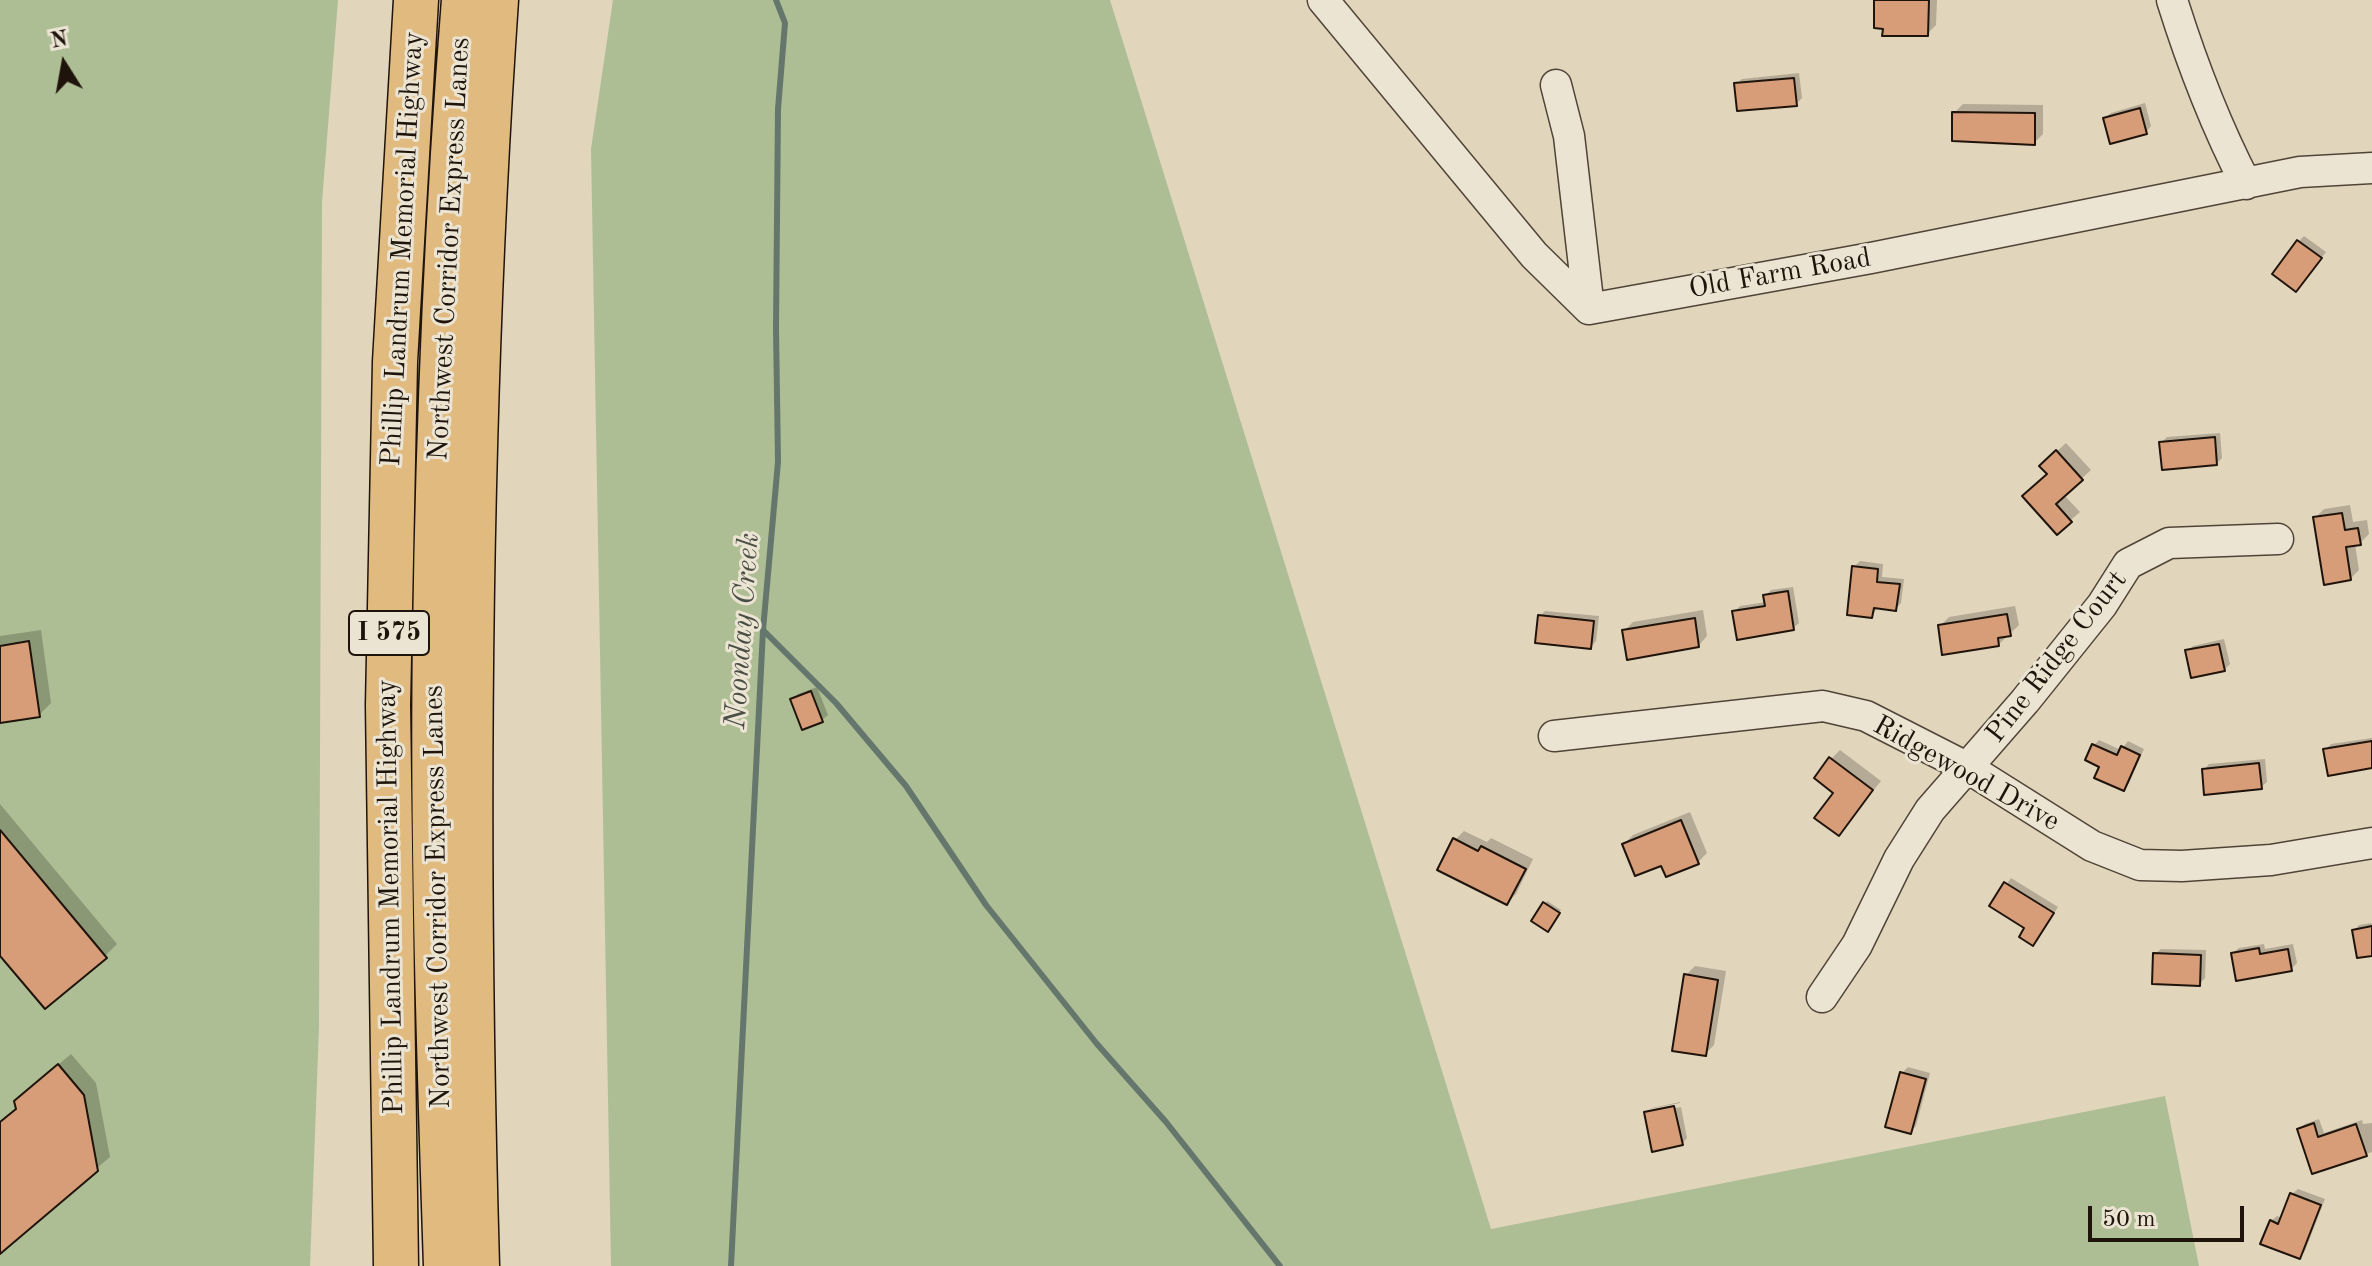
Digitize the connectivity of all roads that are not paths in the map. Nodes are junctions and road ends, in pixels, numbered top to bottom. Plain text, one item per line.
1 (416, 0) edge
2 (464, 0) edge
3 (496, 0) edge
4 (1323, 0) edge
5 (2172, 0) edge
6 (1556, 85) dead end
7 (2372, 168) edge
8 (2246, 184) junction
9 (1589, 309) junction
10 (2278, 539) dead end
11 (1554, 736) dead end
12 (1968, 768) junction
13 (2372, 843) edge
14 (1822, 997) dead end
15 (396, 1266) edge
16 (446, 1266) edge
17 (477, 1266) edge

1 - 15 highway, Phillip Landrum Memorial Highway / I 575
2 - 16 highway, Northwest Corridor Express Lanes
3 - 17 highway, I 575
4 - 9 street
5 - 8 street
6 - 9 street
7 - 8 street, Old Farm Road
8 - 9 street, Old Farm Road
10 - 12 street, Pine Ridge Court
11 - 12 street, Ridgewood Drive
12 - 13 street, Ridgewood Drive
12 - 14 street, Pine Ridge Court

